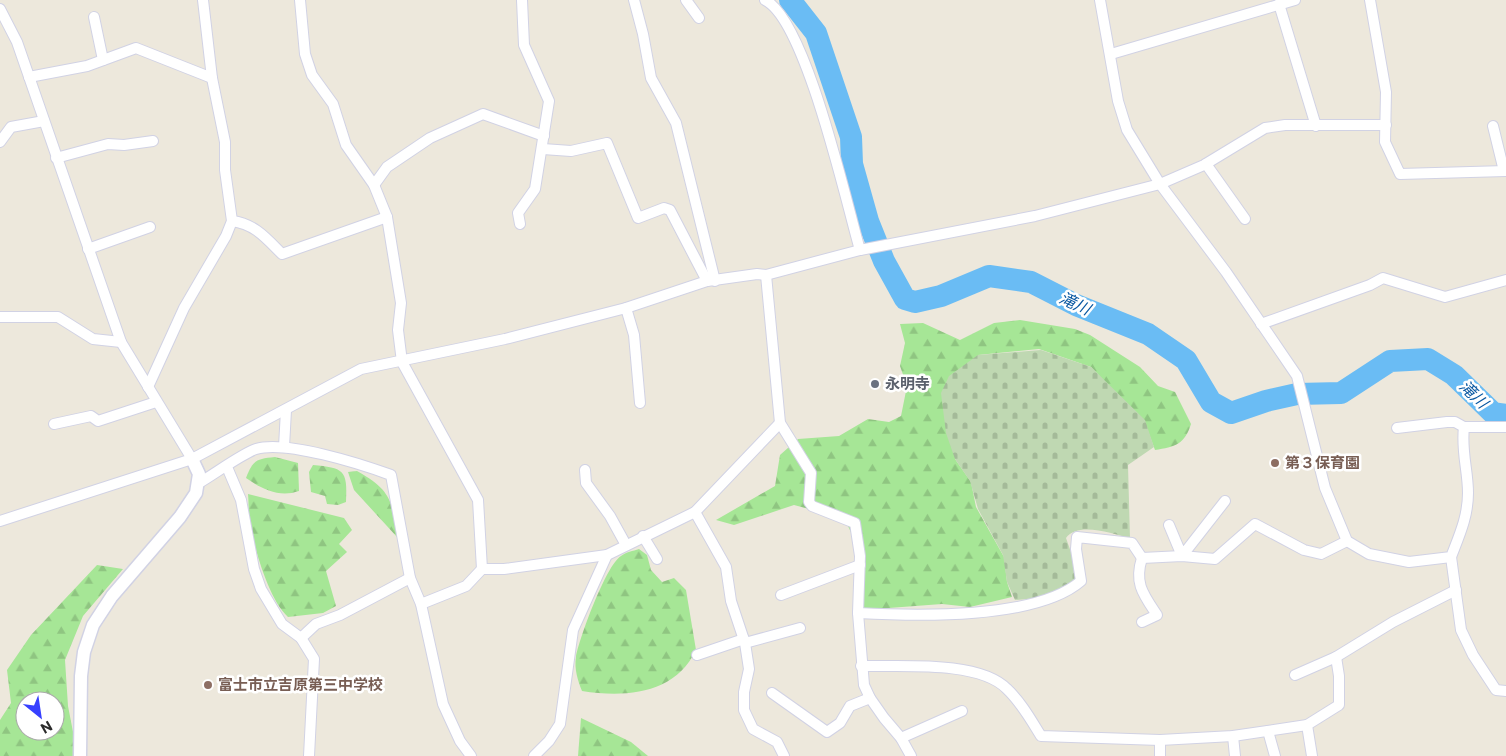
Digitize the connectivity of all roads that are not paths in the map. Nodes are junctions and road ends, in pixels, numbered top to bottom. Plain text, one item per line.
1 (203, 0) edge
2 (300, 0) edge
3 (522, 0) edge
4 (634, 0) edge
5 (686, 0) edge
6 (765, 0) edge
7 (1100, 0) edge
8 (1295, 0) edge
9 (1370, 0) edge
10 (1279, 4) junction
11 (0, 9) edge
12 (94, 17) dead end
13 (699, 18) dead end
14 (1111, 54) junction
15 (103, 60) junction
16 (29, 77) junction
17 (212, 78) junction
18 (44, 121) junction
19 (1386, 125) junction
20 (1316, 126) junction
21 (1493, 126) dead end
22 (544, 136) junction
23 (153, 141) dead end
24 (0, 142) edge
25 (543, 149) junction
26 (56, 158) junction
27 (1206, 164) junction
28 (1505, 171) edge
29 (1160, 184) junction
30 (374, 185) junction
31 (387, 217) junction
32 (1245, 219) dead end
33 (232, 221) junction
34 (520, 224) dead end
35 (150, 227) dead end
36 (88, 249) junction
37 (860, 250) junction
38 (766, 275) junction
39 (1506, 280) edge
40 (711, 281) junction
41 (626, 308) junction
42 (0, 317) edge
43 (1261, 324) junction
44 (121, 342) junction
45 (402, 362) junction
46 (148, 388) junction
47 (156, 402) junction
48 (640, 403) dead end
49 (286, 410) junction
50 (780, 423) junction
51 (54, 424) dead end
52 (1464, 427) junction
53 (1506, 427) edge
54 (1397, 428) dead end
55 (284, 447) junction
56 (192, 459) junction
57 (227, 467) junction
58 (585, 470) dead end
59 (199, 483) junction
60 (1225, 501) dead end
61 (695, 512) junction
62 (0, 521) edge
63 (1169, 526) dead end
64 (643, 536) junction
65 (1347, 541) junction
66 (626, 545) junction
67 (606, 555) junction
68 (1182, 556) junction
69 (1451, 557) junction
70 (1142, 558) junction
71 (656, 559) dead end
72 (860, 565) junction
73 (482, 569) junction
74 (410, 578) junction
75 (1456, 590) junction
76 (781, 595) dead end
77 (421, 604) junction
78 (858, 613) junction
79 (1142, 622) dead end
80 (800, 628) dead end
81 (301, 638) junction
82 (744, 641) junction
83 (697, 656) dead end
84 (1336, 657) junction
85 (862, 666) junction
86 (1295, 675) dead end
87 (1506, 691) edge
88 (772, 694) dead end
89 (870, 698) junction
90 (962, 711) dead end
91 (1307, 725) junction
92 (1268, 731) junction
93 (1233, 736) junction
94 (901, 738) junction
95 (1160, 740) junction
96 (80, 756) edge
97 (309, 756) edge
98 (471, 756) edge
99 (534, 756) edge
100 (784, 756) edge
101 (911, 756) edge
102 (1160, 756) edge
103 (1235, 756) edge
104 (1275, 756) edge
105 (1312, 756) edge

1 - 17 street
2 - 30 street
3 - 22 street
4 - 40 street
5 - 13 street
6 - 37 street
7 - 14 street
8 - 10 street
9 - 19 street
10 - 14 street
10 - 20 street
11 - 16 street
12 - 15 street
14 - 29 street
15 - 16 street
15 - 17 street
16 - 18 street
17 - 33 street
18 - 24 street
18 - 26 street
19 - 20 street
19 - 28 street
20 - 27 street
21 - 28 street
22 - 25 street
22 - 30 street
23 - 26 street
25 - 34 street
25 - 40 street
26 - 36 street
27 - 29 street
27 - 32 street
29 - 37 street
29 - 43 street
30 - 31 street
31 - 33 street
31 - 45 street
33 - 46 street
35 - 36 street
36 - 44 street
37 - 38 street
38 - 40 street
38 - 50 street
39 - 43 street
40 - 41 street
41 - 45 street
41 - 48 street
42 - 44 street
43 - 65 street
44 - 46 street
45 - 49 street
45 - 73 street
46 - 47 street
47 - 51 street
47 - 56 street
49 - 55 street
49 - 56 street
50 - 61 street
50 - 72 street
52 - 53 street
52 - 54 street
52 - 69 street
55 - 57 street
55 - 74 street
56 - 59 street
56 - 62 street
57 - 59 street
57 - 81 street
58 - 66 street
59 - 96 street
60 - 68 street
61 - 64 street
61 - 82 street
63 - 68 street
64 - 66 street
64 - 71 street
65 - 68 street
65 - 69 street
66 - 67 street
67 - 73 street
67 - 99 street
68 - 70 street
69 - 75 street
70 - 78 street
70 - 79 street
72 - 76 street
72 - 78 street
73 - 77 street
74 - 77 street
74 - 81 street
75 - 84 street
75 - 87 street
77 - 98 street
78 - 85 street
80 - 82 street
81 - 97 street
82 - 83 street
82 - 100 street
84 - 86 street
84 - 91 street
85 - 89 street
85 - 95 street
88 - 89 street
89 - 94 street
90 - 94 street
91 - 92 street
91 - 105 street
92 - 93 street
92 - 104 street
93 - 95 street
93 - 103 street
94 - 101 street
95 - 102 street

